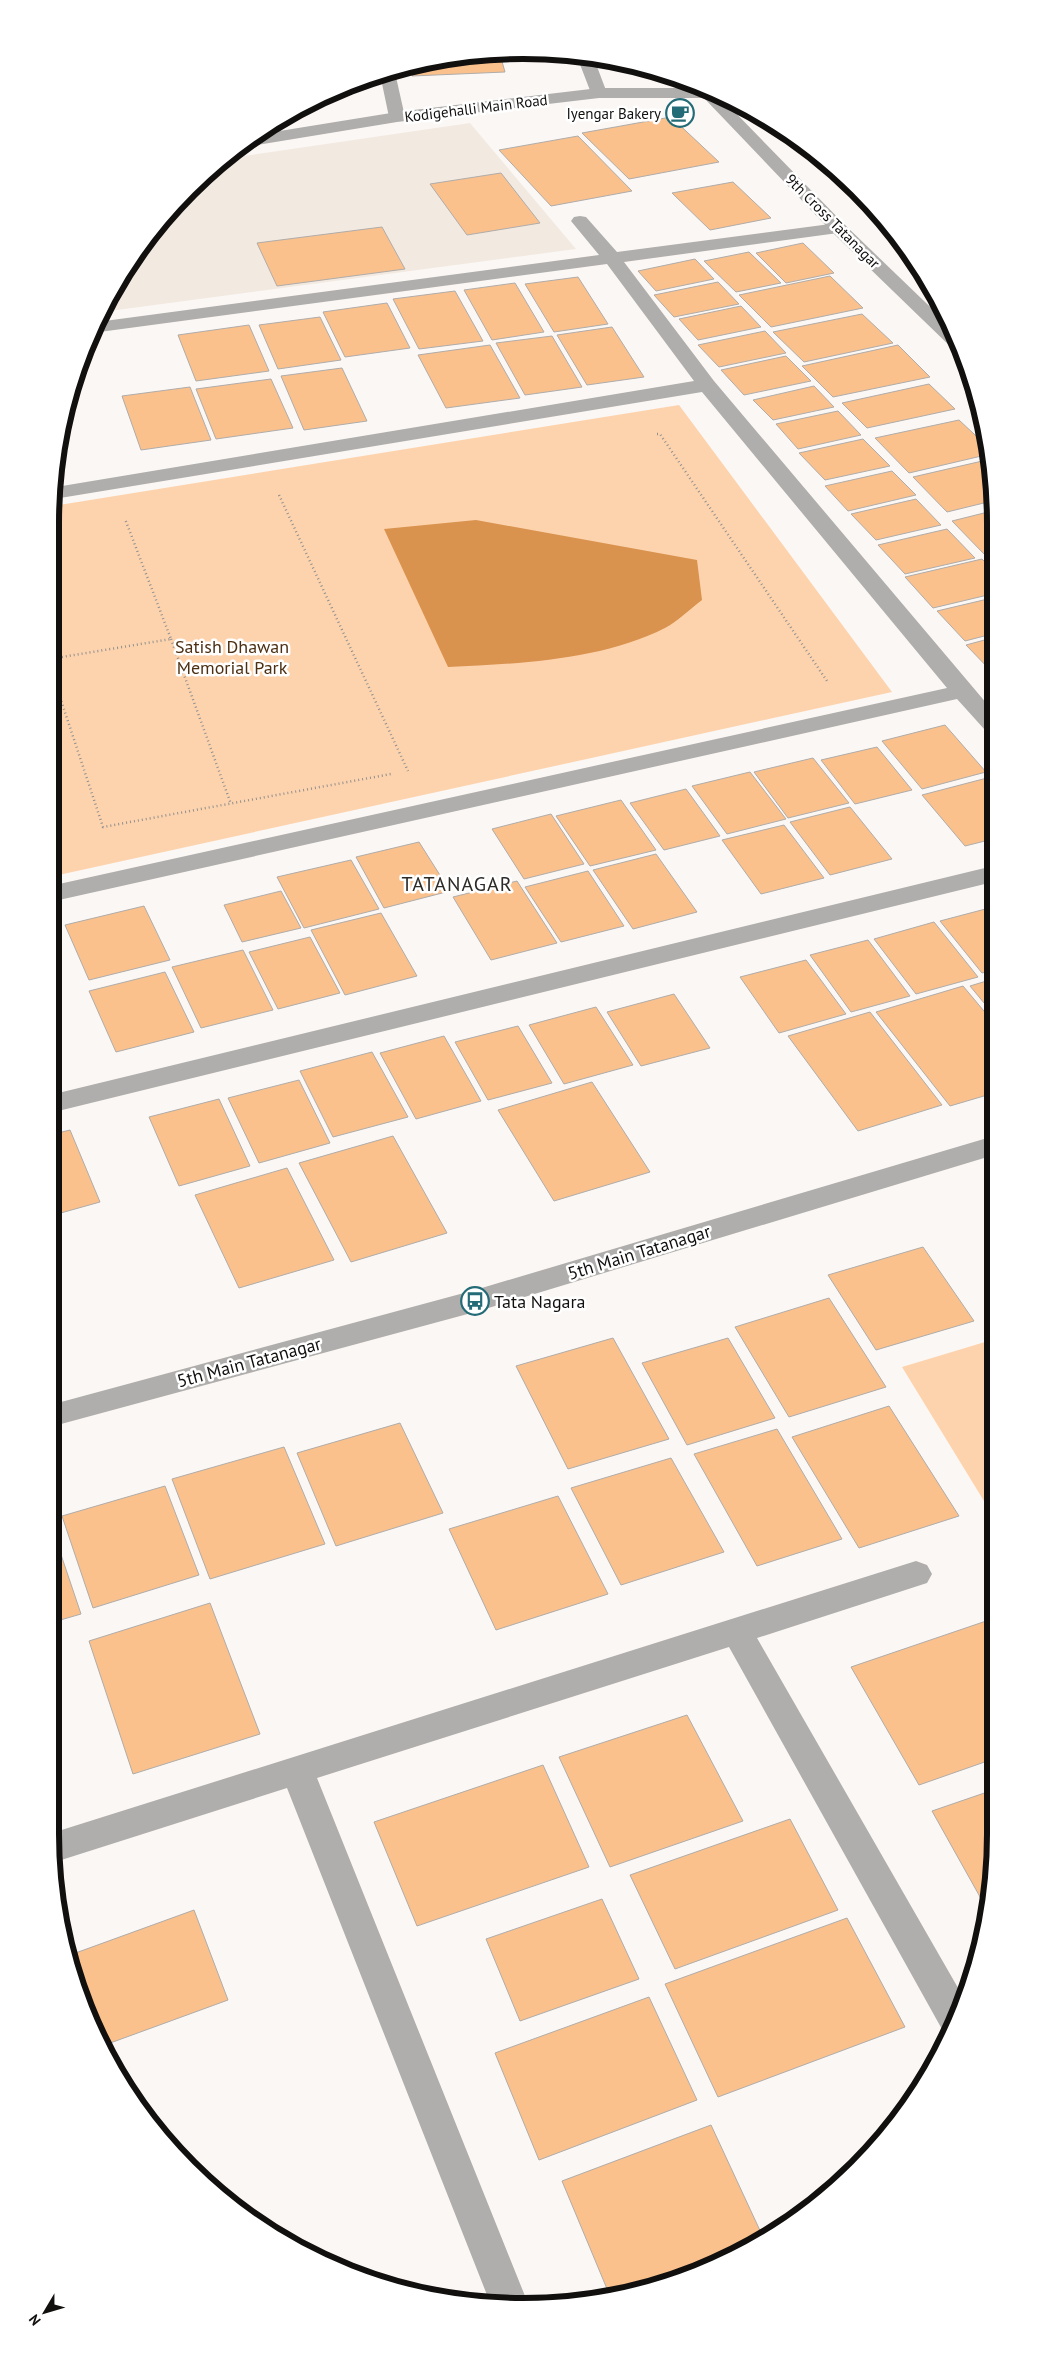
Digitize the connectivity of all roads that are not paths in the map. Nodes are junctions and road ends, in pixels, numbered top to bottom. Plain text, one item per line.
1 (588, 64) edge
2 (390, 79) edge
3 (599, 93) junction
4 (698, 93) edge
5 (716, 101) edge
6 (397, 117) junction
7 (262, 139) edge
8 (580, 221) dead end
9 (838, 228) junction
10 (612, 258) junction
11 (103, 327) edge
12 (945, 331) edge
13 (707, 385) junction
14 (60, 492) edge
15 (962, 691) junction
16 (987, 718) edge
17 (987, 875) edge
18 (59, 892) edge
19 (59, 1098) edge
20 (987, 1147) edge
21 (59, 1414) edge
22 (916, 1574) dead end
23 (736, 1630) junction
24 (296, 1769) junction
25 (59, 1846) edge
26 (952, 2012) edge
27 (507, 2297) edge

1 - 3 street
2 - 6 street
3 - 4 street, Kodigehalli Main Road
3 - 6 street, Kodigehalli Main Road
5 - 9 street, 9th Cross Tatanagar
6 - 7 street, Kodigehalli Main Road
8 - 10 street
9 - 10 street
9 - 12 street, 9th Cross Tatanagar
10 - 11 street
10 - 13 street
13 - 14 street
13 - 15 street
15 - 16 street
15 - 18 street
17 - 19 street
20 - 21 street, 5th Main Tatanagar
22 - 23 street
23 - 24 street
23 - 26 street
24 - 25 street
24 - 27 street

